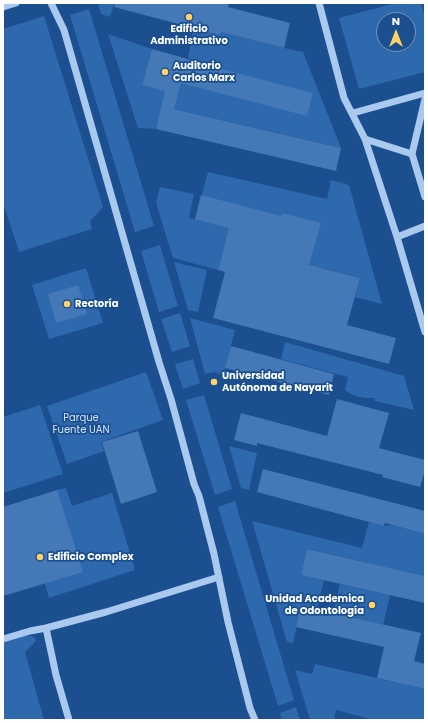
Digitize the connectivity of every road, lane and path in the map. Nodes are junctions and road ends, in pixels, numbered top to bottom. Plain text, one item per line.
1 (16, 3) edge
2 (51, 3) edge
3 (319, 3) edge
4 (3, 7) edge
5 (425, 94) edge
6 (425, 99) edge
7 (353, 113) junction
8 (365, 139) junction
9 (412, 154) junction
10 (425, 197) edge
11 (425, 226) edge
12 (397, 237) junction
13 (425, 332) edge
14 (218, 577) junction
15 (46, 628) junction
16 (3, 639) edge
17 (69, 720) edge
18 (254, 720) edge

1 - 4 street
2 - 14 street
3 - 7 street
5 - 7 street
6 - 9 street
7 - 8 street
8 - 9 street
8 - 12 street
9 - 10 street
11 - 12 street
12 - 13 street
14 - 15 street
14 - 18 street
15 - 16 street
15 - 17 street

